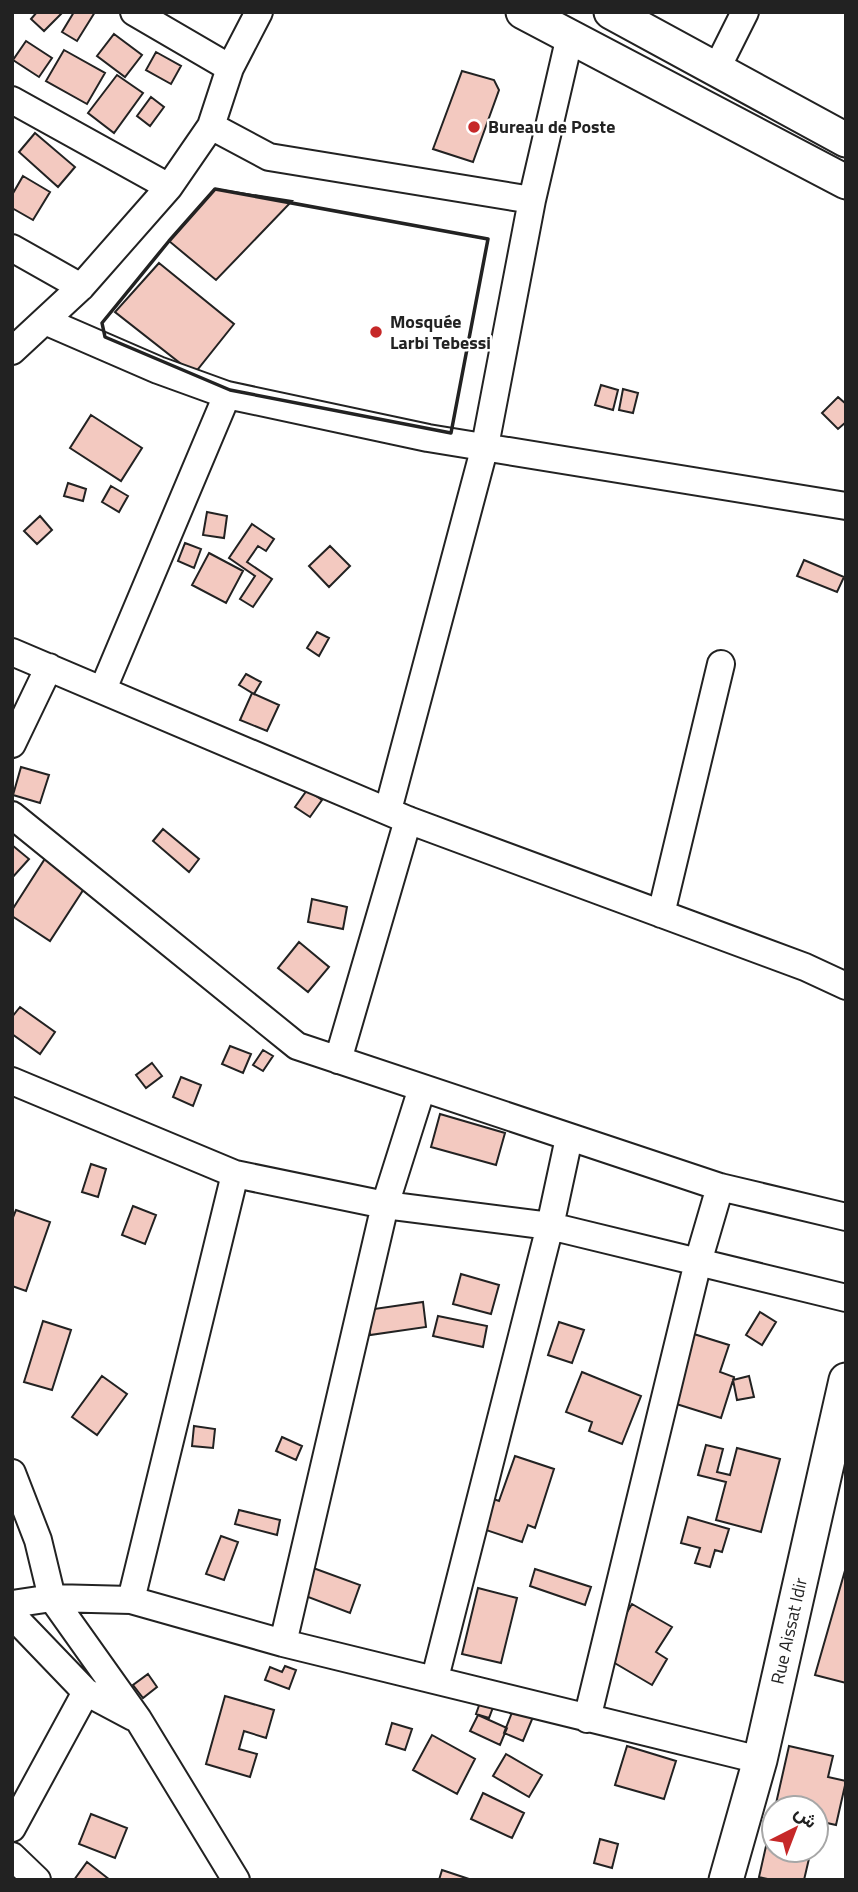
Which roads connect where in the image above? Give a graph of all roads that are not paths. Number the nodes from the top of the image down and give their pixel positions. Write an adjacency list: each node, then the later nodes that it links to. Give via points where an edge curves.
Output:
1 (134, 12): 7 (street)
2 (259, 12): 7 (street)
3 (523, 12): 6 (street)
4 (611, 12): 8 (street)
5 (740, 14): 8 (street)
6 (570, 36): 12 (street); 14 (street)
7 (230, 68): 10 (street)
8 (716, 70): 11 (street)
9 (12, 100): 13 (street)
10 (211, 126): 13 (street); 14 (street, via 269,157)
11 (846, 140)
12 (846, 182)
13 (169, 187): 16 (street)
14 (532, 200): 20 (street)
15 (12, 248): 16 (street)
16 (81, 287): 17 (street)
17 (45, 321): 18 (street); 19 (street)
18 (12, 351)
19 (227, 395): 20 (street); 25 (street)
20 (485, 446): 21 (street); 28 (street)
21 (846, 506)
22 (12, 652): 24 (street)
23 (721, 664): 29 (street)
24 (49, 667): 25 (street); 26 (street)
25 (103, 689): 28 (street)
26 (12, 744)
27 (12, 815): 31 (street, via 297,1046)
28 (398, 815): 29 (street); 31 (street)
29 (661, 914): 30 (street)
30 (846, 986)
31 (338, 1060): 33 (street)
32 (12, 1081): 35 (street)
33 (422, 1088): 34 (street); 37 (street)
34 (569, 1138): 36 (street); 39 (street)
35 (236, 1174): 37 (street); 46 (street)
36 (720, 1187): 38 (street); 40 (street)
37 (385, 1205): 39 (street); 49 (street)
38 (846, 1217)
39 (550, 1226): 40 (street); 50 (street)
40 (698, 1262): 41 (street); 53 (street)
41 (846, 1298)
42 (846, 1380): 44 (street, Rue Aissat Idir)
43 (12, 1473): 45 (street, via 38,1540)
44 (835, 1475): 54 (street, Rue Aissat Idir)
45 (52, 1598): 46 (street); 47 (street); 52 (street)
46 (131, 1600): 49 (street)
47 (12, 1604)
48 (12, 1615): 51 (street)
49 (283, 1643): 50 (street)
50 (435, 1678): 53 (street)
51 (86, 1692): 52 (street); 55 (street)
52 (138, 1719): 58 (street)
53 (587, 1719): 54 (street)
54 (760, 1760): 59 (street, Rue Aissat Idir)
55 (12, 1828)
56 (12, 1856): 57 (street)
57 (37, 1880)
58 (236, 1880)
59 (726, 1880)

